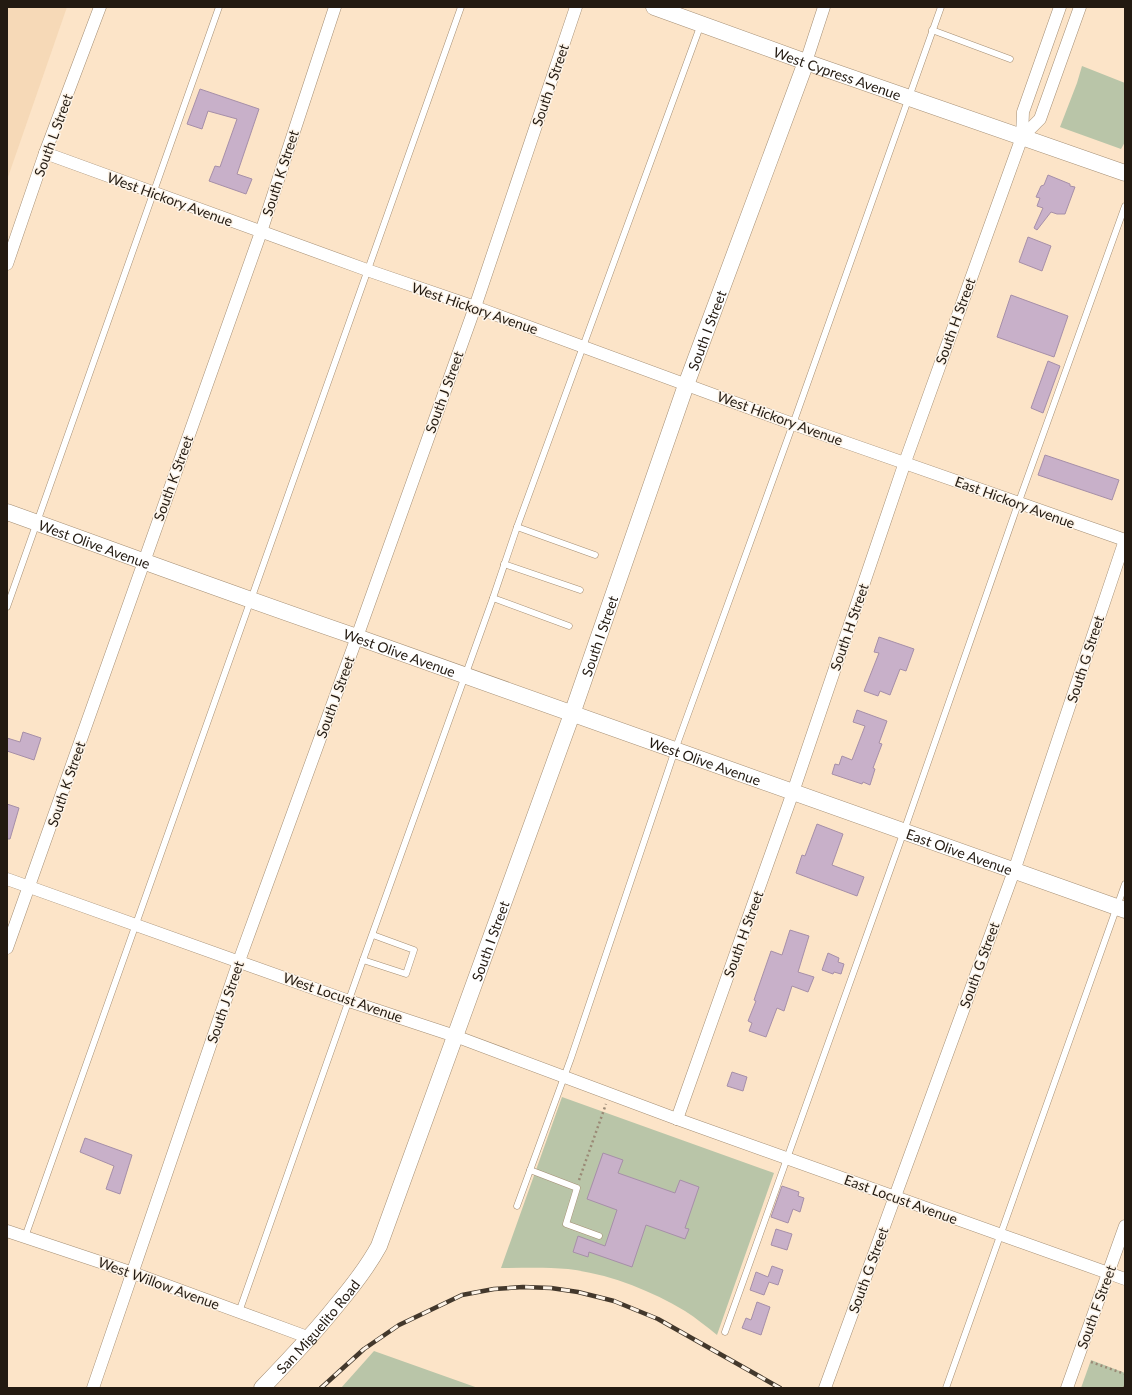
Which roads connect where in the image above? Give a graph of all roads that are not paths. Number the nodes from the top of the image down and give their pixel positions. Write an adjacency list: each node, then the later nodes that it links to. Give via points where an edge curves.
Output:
1 (100, 7): 17 (street, South L Street)
2 (219, 7): 19 (lane)
3 (335, 7): 21 (street, South K Street)
4 (461, 7): 23 (lane)
5 (576, 7): 24 (street, South J Street)
6 (654, 7): 11 (street, West Cypress Avenue)
7 (824, 7): 14 (street, South I Street)
8 (941, 7): 12 (lane)
9 (1060, 7): 16 (street, South H Street, via 1023,112)
10 (1080, 7): 16 (street, South H Street, via 1040,119)
11 (701, 24): 14 (street, West Cypress Avenue); 25 (lane)
12 (932, 30): 13 (lane); 15 (lane)
13 (1010, 59)
14 (806, 62): 15 (street, West Cypress Avenue); 26 (street, South I Street)
15 (909, 98): 16 (street, West Cypress Avenue); 27 (lane)
16 (1022, 136): 18 (street, West Cypress Avenue); 28 (street, South H Street)
17 (45, 153): 19 (street, West Hickory Avenue); 22 (street, South L Street)
18 (1125, 173)
19 (153, 192): 21 (street, West Hickory Avenue); 31 (lane)
20 (1125, 206): 29 (lane)
21 (261, 232): 23 (street, West Hickory Avenue); 35 (street, South K Street)
22 (7, 264)
23 (367, 270): 24 (street, West Hickory Avenue); 39 (lane)
24 (475, 307): 25 (street, West Hickory Avenue); 42 (street, South J Street)
25 (583, 346): 26 (street, West Hickory Avenue); 32 (lane)
26 (686, 385): 27 (street, West Hickory Avenue); 44 (street, South I Street)
27 (793, 424): 28 (street, West Hickory Avenue); 45 (lane)
28 (905, 462): 29 (street, East Hickory Avenue); 46 (street, South H Street)
29 (1018, 504): 33 (street, East Hickory Avenue); 47 (lane)
30 (7, 512): 31 (street, West Olive Avenue)
31 (36, 523): 35 (street, West Olive Avenue); 40 (lane)
32 (517, 526): 34 (lane); 36 (lane)
33 (1125, 540): 48 (street, South G Street)
34 (595, 555)
35 (144, 561): 39 (street, West Olive Avenue); 51 (street, South K Street)
36 (504, 564): 37 (lane); 38 (lane)
37 (580, 590)
38 (493, 598): 41 (lane); 43 (lane)
39 (250, 601): 42 (street, West Olive Avenue); 53 (lane)
40 (7, 607)
41 (569, 626)
42 (357, 637): 43 (street, West Olive Avenue); 57 (street, South J Street)
43 (465, 676): 44 (street, West Olive Avenue); 54 (lane)
44 (572, 714): 45 (street, West Olive Avenue); 59 (street, South I Street)
45 (676, 750): 46 (street, West Olive Avenue); 60 (lane)
46 (793, 792): 47 (street, East Olive Avenue); 61 (street, South H Street)
47 (904, 831): 48 (street, East Olive Avenue); 62 (lane)
48 (1014, 871): 52 (street, East Olive Avenue); 64 (street, South G Street)
49 (7, 879): 51 (street, West Locust Avenue)
50 (1125, 884): 52 (lane)
51 (29, 886): 53 (street, West Locust Avenue); 55 (street, South K Street)
52 (1121, 908): 68 (lane)
53 (137, 924): 57 (street, West Locust Avenue); 70 (lane)
54 (373, 935): 56 (lane); 56 (lane, via 414,950 406,974)
55 (7, 948)
56 (363, 960): 58 (lane)
57 (239, 961): 58 (street, West Locust Avenue); 72 (street, South J Street)
58 (349, 1000): 59 (street, West Locust Avenue); 75 (lane)
59 (455, 1036): 60 (street, West Locust Avenue); 71 (street, South I Street, via 379,1246)
60 (564, 1077): 61 (street, West Locust Avenue); 63 (lane)
61 (677, 1119): 62 (street, East Locust Avenue)
62 (787, 1157): 64 (street, East Locust Avenue); 76 (lane)
63 (530, 1170): 65 (lane); 69 (lane, via 577,1188 566,1224)
64 (894, 1197): 68 (street, East Locust Avenue); 80 (street, South G Street)
65 (517, 1206)
66 (1125, 1226): 73 (street, South F Street)
67 (7, 1231): 70 (street, West Willow Avenue)
68 (1000, 1235): 73 (street, East Locust Avenue); 81 (lane)
69 (599, 1236)
70 (25, 1237): 72 (street, West Willow Avenue)
71 (370, 1263): 77 (street, San Miguelito Road)
72 (133, 1273): 75 (street, West Willow Avenue); 78 (street, South J Street)
73 (1108, 1273): 74 (street, East Locust Avenue); 82 (street, South F Street)
74 (1125, 1279)
75 (240, 1312): 77 (street, West Willow Avenue)
76 (725, 1332)
77 (310, 1338): 79 (street, San Miguelito Road)
78 (93, 1388)
79 (262, 1388)
80 (825, 1388)
81 (946, 1388)
82 (1067, 1388)

